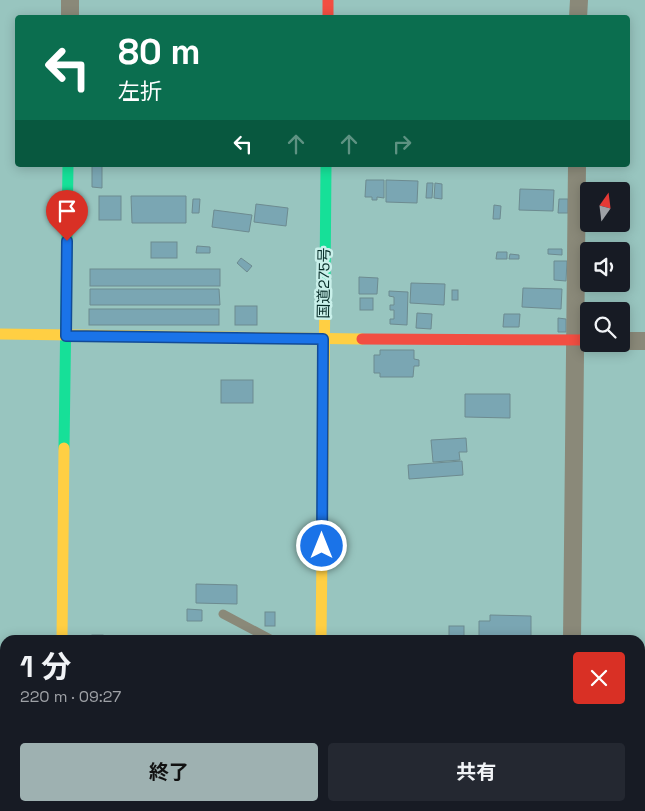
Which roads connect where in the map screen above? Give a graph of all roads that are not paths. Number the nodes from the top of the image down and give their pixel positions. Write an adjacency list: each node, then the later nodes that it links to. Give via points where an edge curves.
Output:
1 (70, 0): 4 (street)
2 (328, 0): 5 (main road)
3 (579, 0): 6 (street)
4 (70, 15)
5 (328, 15)
6 (578, 15)
7 (68, 167): 12 (main road)
8 (326, 167): 13 (main road, 国道275号)
9 (577, 167): 10 (street)
10 (581, 302)
11 (0, 334): 12 (main road)
12 (66, 336): 13 (main road); 19 (main road)
13 (323, 339): 14 (main road); 21 (main road, 国道275号)
14 (580, 340)
15 (630, 340): 16 (street)
16 (645, 341)
17 (582, 352): 22 (street)
18 (223, 614): 20 (lane)
19 (62, 635)
20 (263, 635)
21 (321, 635)
22 (572, 635)

